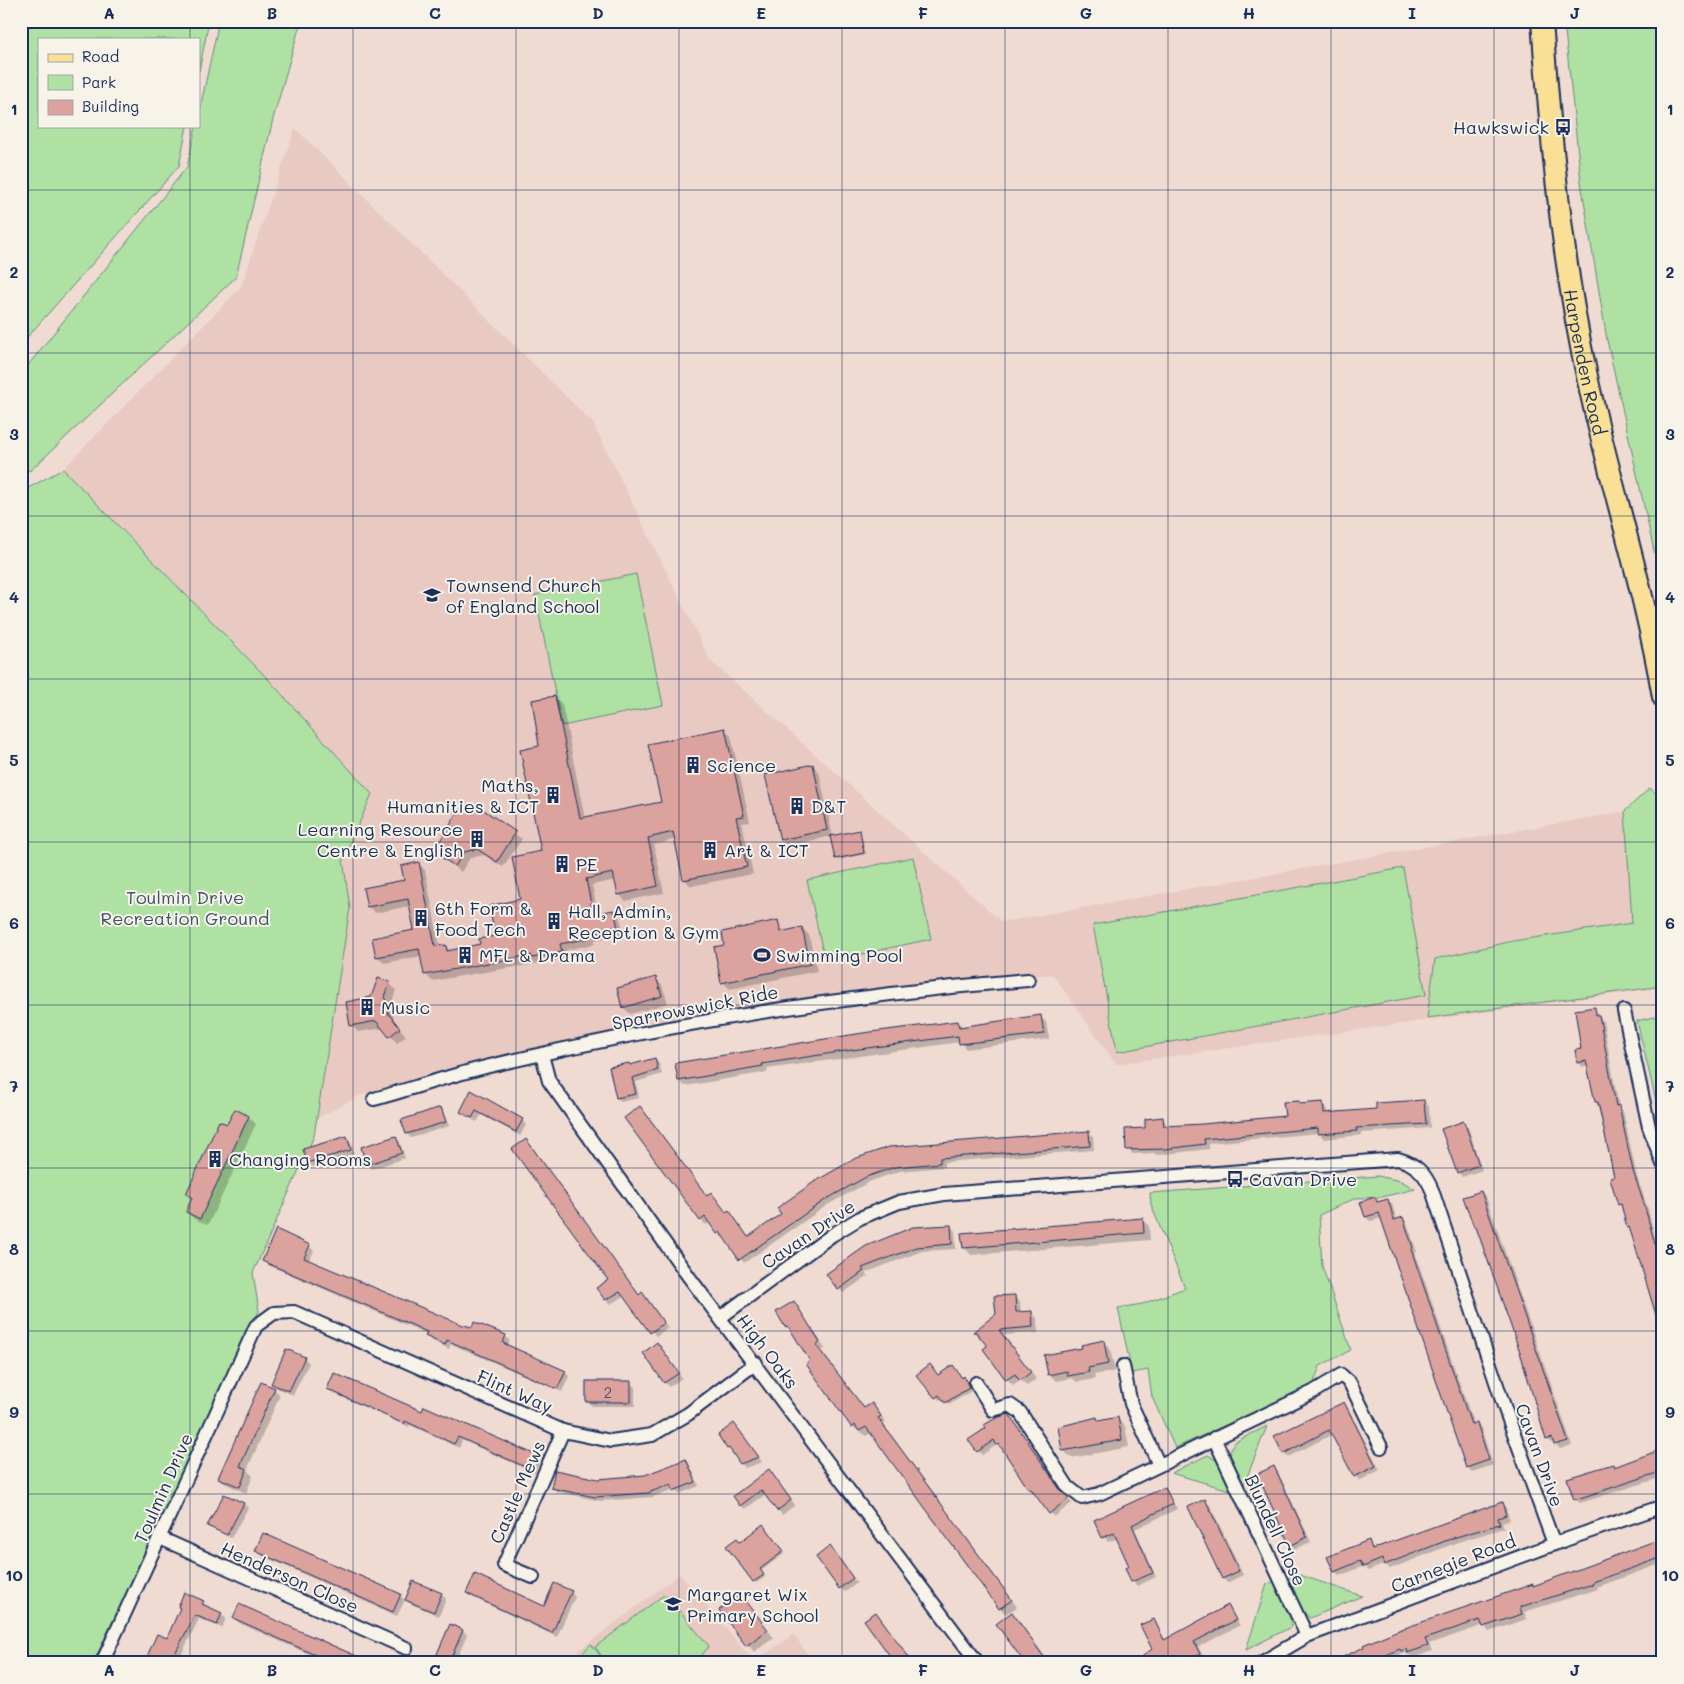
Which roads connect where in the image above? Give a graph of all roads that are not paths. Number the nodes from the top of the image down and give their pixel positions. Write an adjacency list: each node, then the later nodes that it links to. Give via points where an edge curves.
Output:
1 (1542, 21): 2 (main road, Harpenden Road, via 1556,185 1571,296 1588,382)
2 (1663, 697)
3 (1028, 980): 5 (street, Sparrowswick Ride, via 929,988 804,1005)
4 (1624, 1011): 7 (street, via 1649,1127)
5 (542, 1055): 6 (street, Sparrowswick Ride, via 493,1065); 8 (street, High Oaks, via 549,1081 689,1277)
6 (374, 1099)
7 (1663, 1164)
8 (721, 1316): 10 (street, High Oaks); 19 (street, Cavan Drive, via 832,1235 860,1218 899,1202 944,1194 1398,1159 1409,1162 1422,1172 1432,1190)
9 (256, 1326): 13 (street, Flint Way, via 274,1313 294,1312); 18 (street, Toulmin Drive)
10 (756, 1364): 13 (street, Flint Way, via 688,1414 652,1435 611,1441); 24 (street, High Oaks)
11 (1123, 1366): 16 (street, via 1131,1404)
12 (976, 1383): 16 (street, via 993,1410 1010,1405 1020,1412 1068,1487 1082,1498 1099,1494)
13 (563, 1431): 20 (street, Castle Mews, via 504,1565)
14 (1214, 1438): 15 (street, via 1314,1392 1341,1375 1350,1383); 16 (street); 21 (street, Blundell Close)
15 (1381, 1447)
16 (1159, 1466)
17 (1663, 1506): 19 (street, Carnegie Road)
18 (160, 1538): 22 (street, Henderson Close); 23 (street, Toulmin Drive)
19 (1554, 1544): 21 (street, Carnegie Road)
20 (533, 1577)
21 (1307, 1636): 25 (street, Carnegie Road)
22 (406, 1648)
23 (102, 1663)
24 (978, 1663)
25 (1260, 1663)

